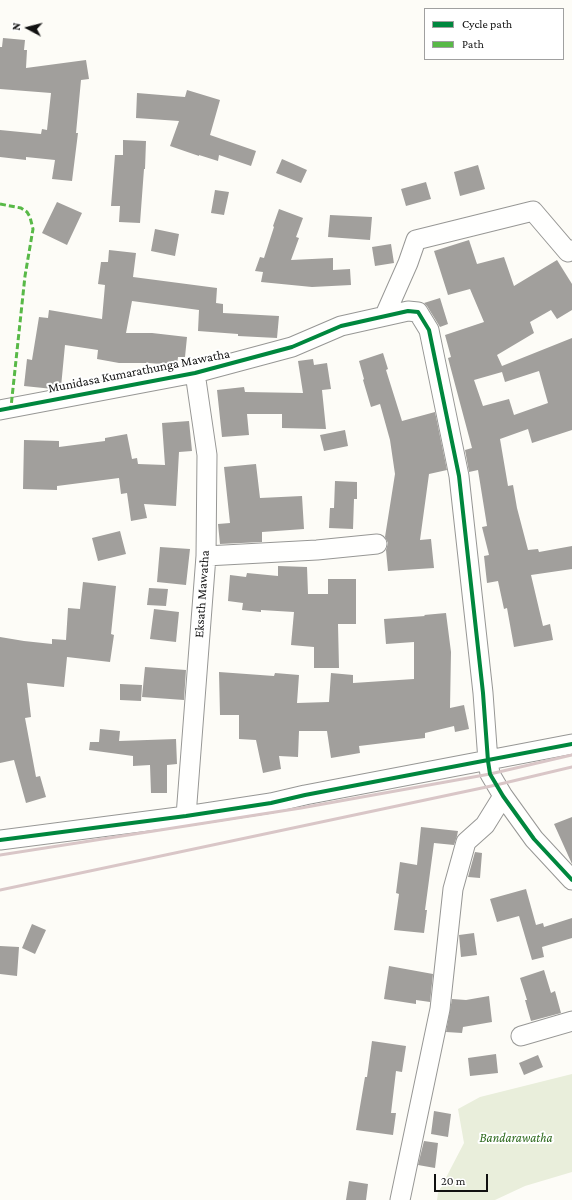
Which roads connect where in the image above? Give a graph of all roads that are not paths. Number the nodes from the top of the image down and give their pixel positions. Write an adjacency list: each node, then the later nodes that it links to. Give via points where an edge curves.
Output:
1 (572, 250): 2 (street, via 568,252 533,211 416,240)
2 (385, 315): 3 (street, Munidasa Kumarathunga Mawatha, via 341,326 292,347); 8 (street, Munidasa Kumarathunga Mawatha, via 418,312 429,330 458,476 484,693)
3 (195, 373): 4 (street, Munidasa Kumarathunga Mawatha); 6 (street, Eksath Mawatha, via 207,455)
4 (0, 410)
5 (377, 544): 6 (street)
6 (206, 556): 10 (street, Eksath Mawatha)
7 (572, 744): 8 (street)
8 (488, 761): 9 (street, via 490,774); 10 (street, via 271,803)
9 (503, 796): 12 (street, via 534,839); 15 (street, via 485,825 466,842 453,889 440,1009)
10 (186, 816): 11 (street)
11 (0, 840)
12 (572, 880)
13 (572, 1021): 14 (street)
14 (521, 1036)
15 (400, 1200)

